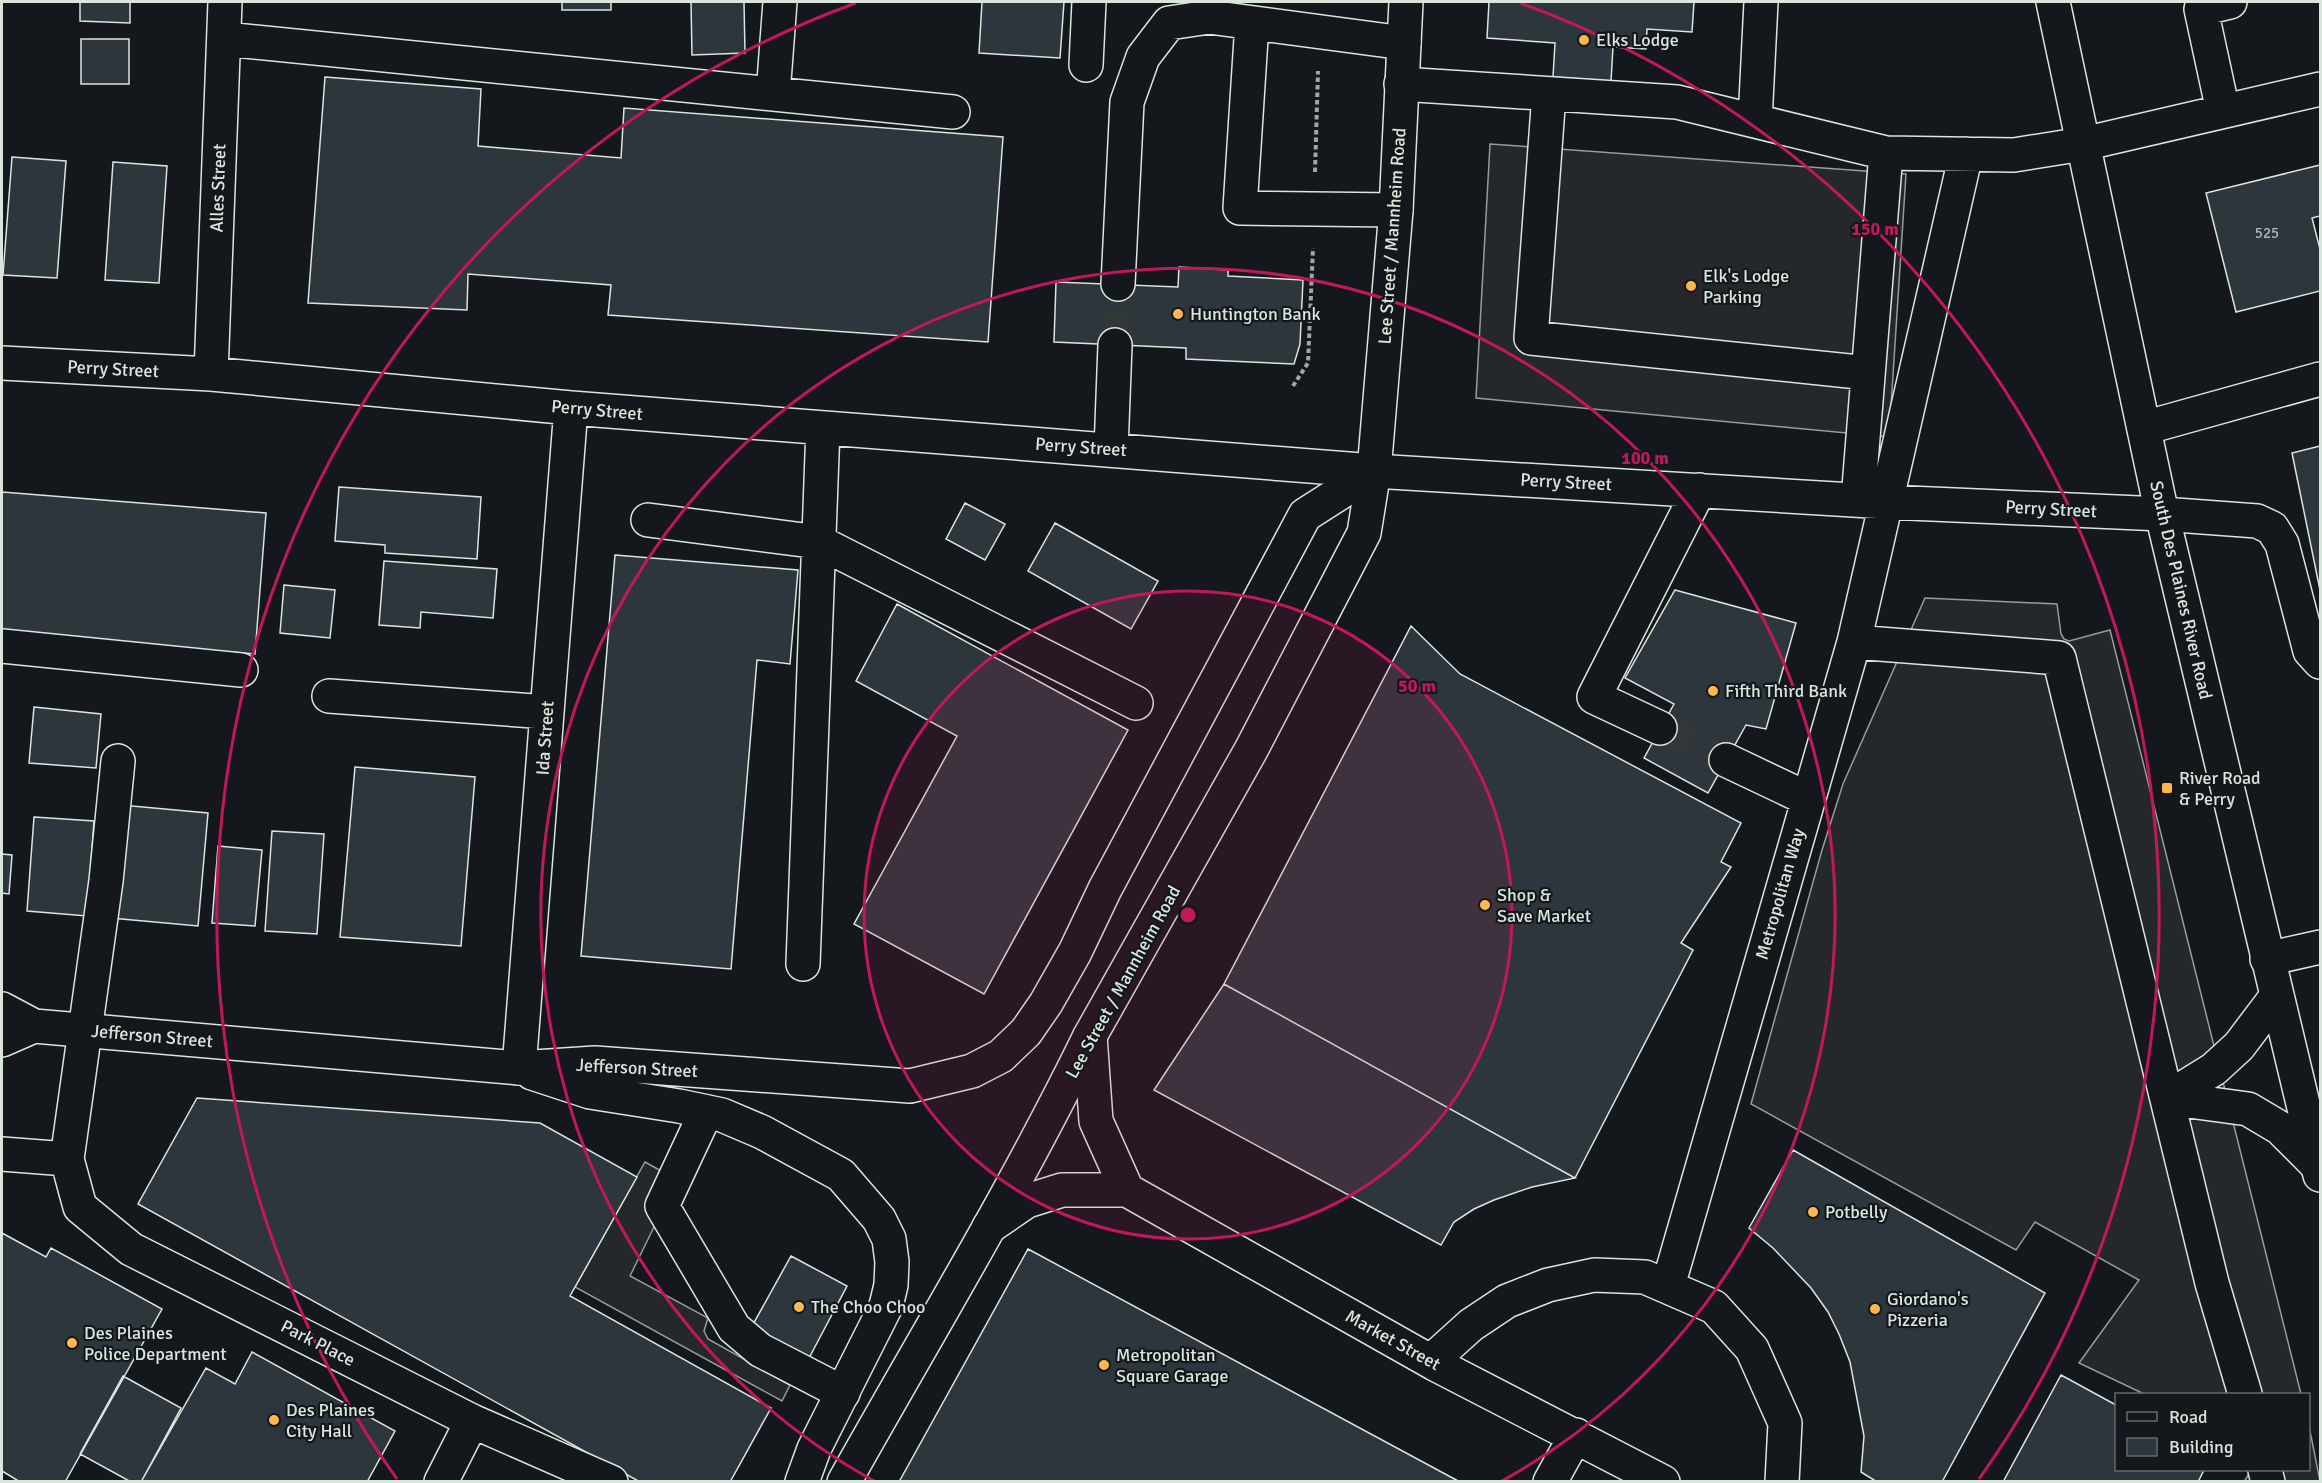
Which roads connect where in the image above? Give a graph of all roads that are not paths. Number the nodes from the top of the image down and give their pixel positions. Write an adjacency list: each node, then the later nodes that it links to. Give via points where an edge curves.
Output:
1 (225, 2): 9 (main road, Alles Street)
2 (780, 2): 14 (main road)
3 (1089, 2): 11 (main road)
4 (1406, 2): 10 (main road, Lee Street / Mannheim Road)
5 (1761, 2): 18 (main road)
6 (2053, 2): 19 (main road, South Des Plaines River Road)
7 (2206, 4): 16 (main road)
8 (1252, 23): 10 (main road); 22 (main road, via 1240,208); 23 (main road, via 1209,17 1169,23 1143,57 1127,102)
9 (225, 39): 14 (main road); 27 (main road, Alles Street)
10 (1404, 43): 12 (main road, Lee Street / Mannheim Road)
11 (1086, 65)
12 (1401, 84): 15 (main road); 22 (main road, Lee Street / Mannheim Road)
13 (2320, 89): 16 (main road)
14 (773, 94): 17 (main road)
15 (1549, 94): 18 (main road, via 1677,102); 26 (main road, via 1531,338)
16 (2223, 111): 19 (main road)
17 (953, 112)
18 (1755, 121): 20 (main road)
19 (2084, 144): 21 (main road, via 2014,155); 31 (main road, South Des Plaines River Road)
20 (1886, 153): 21 (main road); 26 (main road)
21 (1966, 154): 35 (main road)
22 (1396, 210): 33 (main road, Lee Street / Mannheim Road)
23 (1118, 284)
24 (1115, 345): 32 (main road)
25 (2, 363): 27 (main road, Perry Street)
26 (1868, 373): 35 (main road)
27 (211, 374): 29 (main road, Perry Street)
28 (2320, 379): 31 (main road)
29 (571, 408): 30 (main road, Perry Street); 45 (main road, Ida Street)
30 (823, 428): 32 (main road, Perry Street); 38 (main road)
31 (2144, 428): 36 (main road, South Des Plaines River Road)
32 (1110, 450): 33 (main road, Perry Street)
33 (1374, 471): 34 (main road, Perry Street); 57 (main road, Lee Street / Mannheim Road, via 1364,533 1251,750); 59 (main road, Jefferson Street, via 1305,515 1105,889 1076,952 1026,1032 1001,1056 972,1071 910,1086 595,1063)
34 (1699, 490): 35 (main road, Perry Street); 46 (main road, via 1594,697)
35 (1872, 501): 36 (main road, Perry Street); 39 (main road, Metropolitan Way)
36 (2162, 514): 41 (main road, Perry Street, via 2257,521 2272,528 2282,544 2310,651); 51 (main road, South Des Plaines River Road)
37 (648, 520): 38 (main road)
38 (819, 542): 44 (main road); 52 (main road)
39 (1854, 642): 49 (main road, Metropolitan Way); 60 (main road, via 2059,658)
40 (2, 646): 42 (main road)
41 (2320, 662)
42 (241, 670)
43 (328, 696): 45 (main road)
44 (1136, 703)
45 (547, 712): 59 (main road, Ida Street)
46 (1660, 728)
47 (1726, 760): 49 (main road)
48 (118, 761): 56 (main road)
49 (1808, 799): 67 (main road, Metropolitan Way)
50 (2320, 947): 51 (main road)
51 (2268, 959): 53 (main road, South Des Plaines River Road)
52 (803, 964)
53 (2276, 997): 60 (main road, via 2239,1046 2214,1069); 64 (main road, South Des Plaines River Road)
54 (2, 1009): 55 (main road)
55 (34, 1026): 56 (main road, Jefferson Street); 58 (main road)
56 (86, 1031): 59 (main road, Jefferson Street); 63 (main road)
57 (1090, 1036): 65 (main road, via 1096,1121); 66 (main road, Lee Street / Mannheim Road)
58 (2, 1040)
59 (519, 1068): 61 (main road, via 590,1092)
60 (2167, 1098): 64 (main road, via 2247,1109 2280,1128); 70 (main road, via 2212,1283)
61 (706, 1112): 69 (main road, via 662,1206 734,1328 760,1350); 69 (main road, via 762,1132 841,1175 879,1219 889,1239 891,1285 886,1306)
62 (2, 1154): 63 (main road)
63 (68, 1159): 71 (main road, Park Place, via 80,1207 131,1249)
64 (2319, 1170)
65 (1127, 1190): 66 (main road, Market Street, via 1062,1190 1027,1201); 68 (main road, Market Street)
66 (988, 1227): 76 (main road, Lee Street / Mannheim Road)
67 (1668, 1286): 68 (main road, via 1645,1277 1594,1275 1548,1286 1507,1300 1471,1325 1440,1353); 79 (main road, via 1714,1307 1752,1349 1785,1423)
68 (1435, 1364): 72 (main road, Market Street)
69 (843, 1393): 75 (main road)
70 (2244, 1393)
71 (472, 1421): 73 (main road); 74 (main road, Park Place)
72 (1576, 1435): 77 (main road); 78 (main road, Market Street)
73 (441, 1482)
74 (611, 1482)
75 (802, 1482)
76 (843, 1482)
77 (1550, 1482)
78 (1663, 1482)
79 (1782, 1482)

